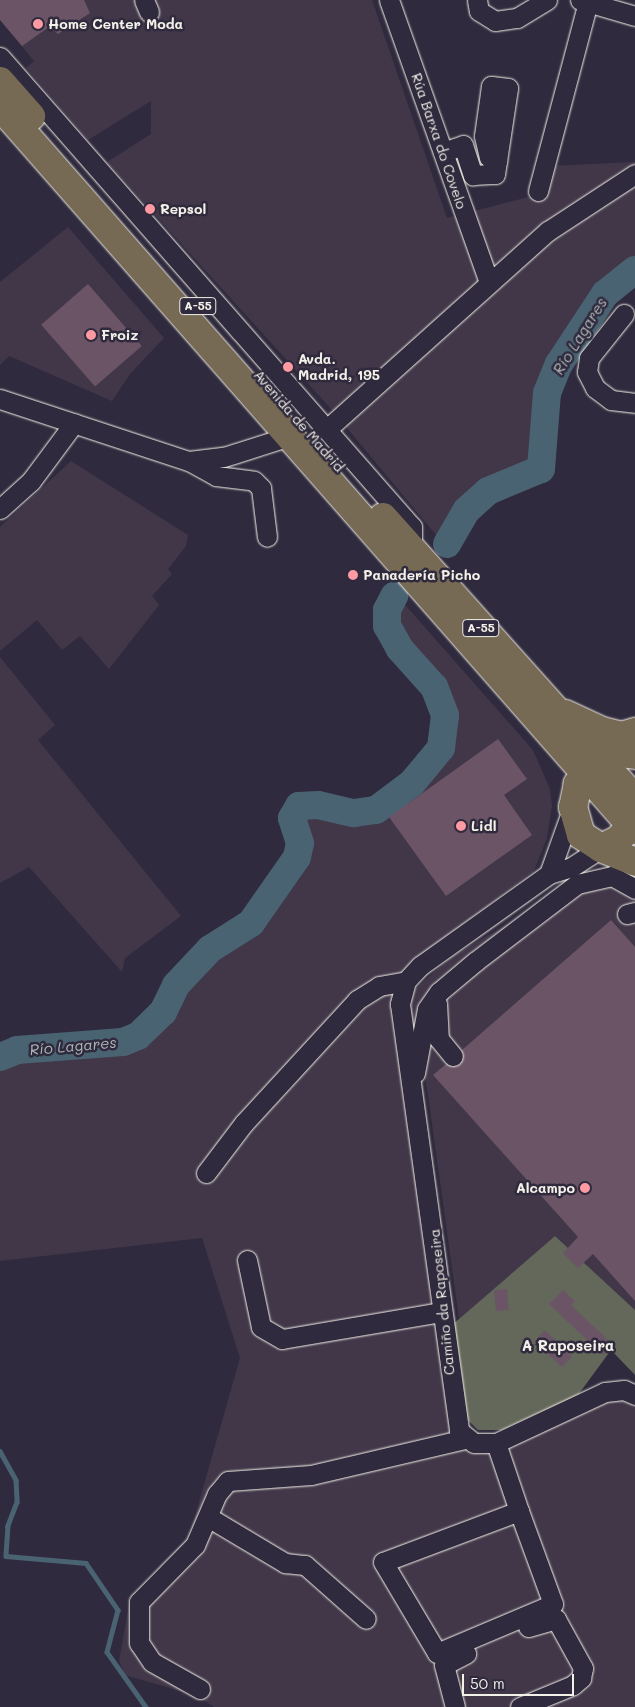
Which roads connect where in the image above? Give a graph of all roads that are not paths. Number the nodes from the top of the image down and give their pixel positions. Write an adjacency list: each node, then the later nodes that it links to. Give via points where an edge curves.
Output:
1 (389, 0): 9 (street, Rúa Barxa do Covelo)
2 (478, 0): 3 (street, via 479,11 495,21 517,18)
3 (547, 0)
4 (584, 3): 5 (street); 12 (street)
5 (635, 16)
6 (0, 57): 18 (street)
7 (0, 81): 23 (highway, Avenida de Madrid / A-55)
8 (0, 106): 19 (highway, Avenida de Madrid / A-55)
9 (443, 152): 10 (street, via 463,145 473,176 479,178 495,174); 13 (street, Rúa Barxa do Covelo)
10 (497, 160)
11 (635, 174): 13 (street, via 590,199)
12 (538, 191)
13 (489, 283): 18 (street)
14 (624, 314): 16 (street, via 589,358 587,372 595,388 610,400)
15 (0, 399): 17 (street)
16 (635, 403)
17 (74, 423): 20 (street); 21 (street, via 31,481)
18 (327, 429): 23 (street, via 412,528)
19 (290, 436): 20 (street, via 224,457); 24 (highway, Avenida de Madrid / A-55)
20 (189, 461): 22 (street, via 216,476 254,481 261,488)
21 (0, 509)
22 (267, 537)
23 (412, 547): 24 (highway, Avenida de Madrid / A-55)
24 (544, 714): 25 (highway, Avenida de Madrid / A-55); 25 (highway, via 622,736); 27 (highway)
25 (622, 752): 26 (highway, A-55); 27 (highway); 28 (highway, A-55)
26 (635, 799)
27 (573, 807): 29 (highway, via 582,835); 31 (street)
28 (634, 826): 29 (highway, via 618,840)
29 (601, 848): 30 (highway); 31 (street, via 572,867)
30 (633, 863)
31 (549, 874): 33 (street, via 440,951)
32 (635, 889): 34 (street, via 612,876 577,884)
33 (406, 981): 36 (street, Camiño da Raposeira, via 400,1004); 37 (street, via 379,986 357,1000 244,1123)
34 (439, 992): 35 (street, via 436,1027); 36 (street, via 427,1009)
35 (453, 1056)
36 (414, 1085): 39 (street, Camiño da Raposeira)
37 (206, 1174)
38 (247, 1260): 39 (street, via 261,1327 282,1339)
39 (442, 1312): 41 (street, Camiño da Raposeira, via 456,1424)
40 (635, 1395): 42 (street, via 624,1390 605,1392)
41 (465, 1439): 42 (street); 44 (street, via 311,1476 228,1481)
42 (496, 1443): 43 (street)
43 (519, 1511): 43 (street, via 384,1562 437,1654 553,1604)
44 (208, 1517): 45 (street, via 285,1563 305,1565); 46 (street, via 196,1545 138,1602 139,1643 152,1662)
45 (366, 1619)
46 (200, 1688)
47 (455, 1707): 48 (street, via 444,1665 556,1619 580,1656 581,1678)
48 (520, 1707)

